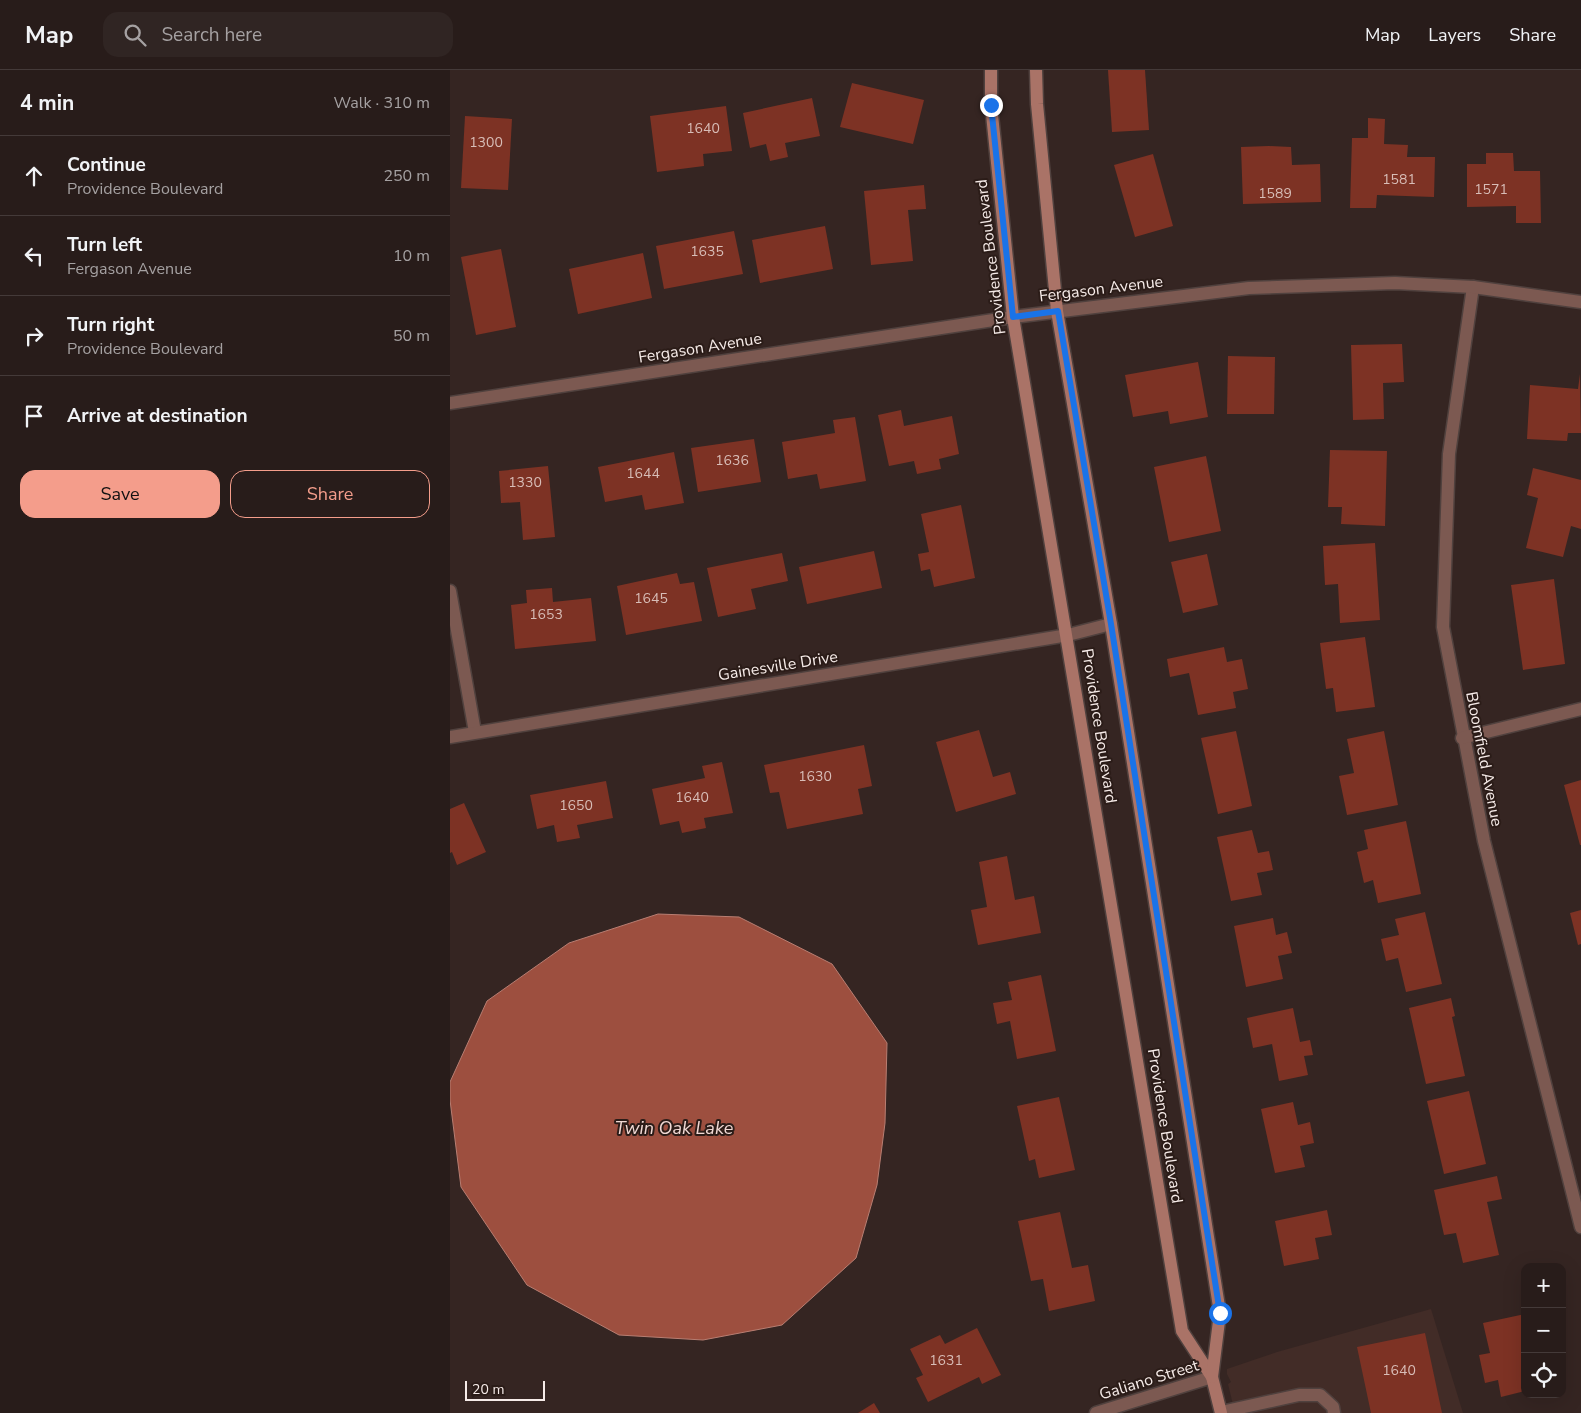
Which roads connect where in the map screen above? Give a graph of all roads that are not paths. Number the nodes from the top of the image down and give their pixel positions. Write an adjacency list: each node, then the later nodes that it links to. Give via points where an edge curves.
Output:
1 (991, 70): 6 (main road, Providence Boulevard, via 991,105)
2 (1036, 70): 5 (main road, Providence Boulevard)
3 (1473, 287): 4 (street, Fergason Avenue); 5 (street, Fergason Avenue, via 1395,283 1249,288); 14 (street, Bloomfield Avenue, via 1449,454 1443,627)
4 (1581, 302)
5 (1058, 311): 6 (street, Fergason Avenue); 9 (main road, Providence Boulevard)
6 (1013, 317): 7 (street, Fergason Avenue); 10 (main road, Providence Boulevard)
7 (450, 403)
8 (450, 591): 12 (street)
9 (1111, 624): 10 (street, Gainesville Drive); 16 (main road, Providence Boulevard, via 1220,1313)
10 (1068, 635): 12 (street, Gainesville Drive); 16 (main road, Providence Boulevard, via 1182,1331)
11 (1581, 708): 14 (street)
12 (475, 732): 13 (street, Gainesville Drive)
13 (450, 737)
14 (1462, 738): 15 (street, Bloomfield Avenue, via 1484,841)
15 (1581, 1227)
16 (1212, 1377): 17 (main road, Providence Boulevard); 18 (street, Galiano Street)
17 (1221, 1412): 19 (street, via 1299,1396 1320,1395 1333,1407)
18 (1096, 1413)
19 (1334, 1413)

